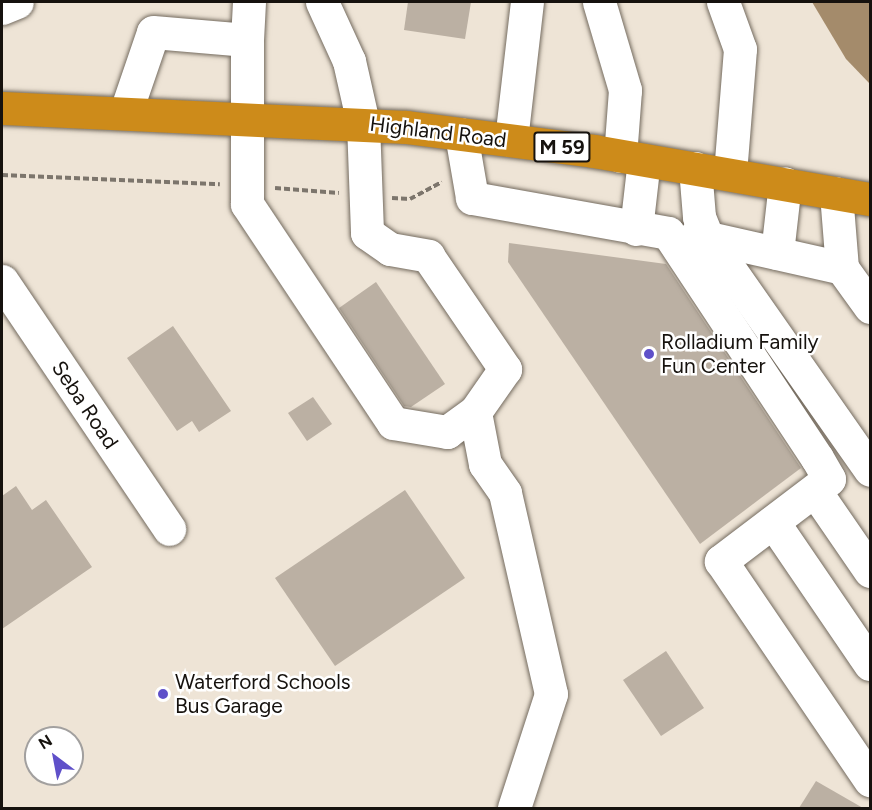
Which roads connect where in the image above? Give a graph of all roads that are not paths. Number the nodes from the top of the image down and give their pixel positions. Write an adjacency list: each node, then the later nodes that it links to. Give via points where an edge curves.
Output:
1 (17, 2): 7 (street)
2 (249, 2): 9 (street)
3 (298, 2): 8 (street)
4 (527, 2): 15 (street)
5 (599, 2): 16 (street, via 626,90)
6 (723, 2): 18 (street, via 740,49)
7 (2, 8)
8 (330, 8): 13 (street, via 349,61)
9 (247, 40): 11 (street, via 153,32); 12 (street)
10 (2, 108): 11 (highway, Highland Road / M 59)
11 (126, 111): 12 (highway, Highland Road / M 59)
12 (250, 116): 13 (highway, Highland Road / M 59); 29 (street, via 246,195 393,423 447,432)
13 (363, 123): 14 (highway, Highland Road / M 59); 29 (street, via 367,233 390,249 428,256 505,369)
14 (461, 134): 15 (highway, Highland Road / M 59); 22 (street, via 472,198)
15 (511, 140): 16 (highway, Highland Road / M 59)
16 (632, 158): 17 (highway, Highland Road / M 59); 22 (street)
17 (695, 168): 18 (highway, Highland Road / M 59); 24 (street, via 699,217)
18 (730, 174): 19 (highway, Highland Road / M 59)
19 (785, 183): 20 (highway, Highland Road / M 59); 25 (street)
20 (836, 193): 21 (highway, Highland Road / M 59); 26 (street)
21 (870, 199)
22 (636, 229): 23 (street)
23 (668, 233): 24 (street); 31 (street, via 829,479)
24 (706, 237): 25 (street); 30 (street)
25 (777, 253): 26 (street)
26 (842, 268): 28 (street)
27 (7, 298): 33 (street, Seba Road)
28 (870, 307)
29 (475, 412): 37 (street, via 485,464 505,493 551,694)
30 (870, 470)
31 (814, 491): 32 (street); 34 (street)
32 (773, 522): 35 (street); 36 (street, via 722,561)
33 (170, 529)
34 (870, 571)
35 (870, 664)
36 (870, 780)
37 (514, 808)

